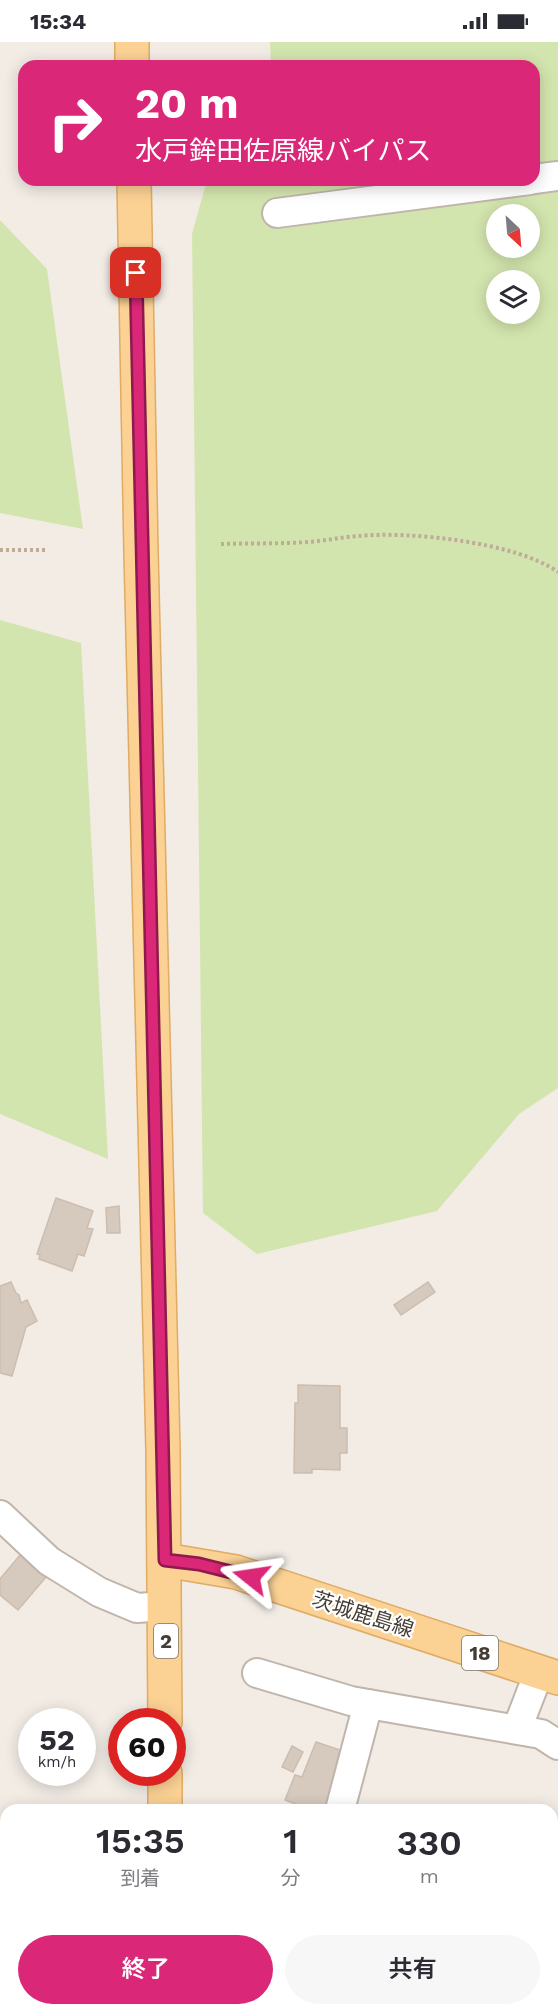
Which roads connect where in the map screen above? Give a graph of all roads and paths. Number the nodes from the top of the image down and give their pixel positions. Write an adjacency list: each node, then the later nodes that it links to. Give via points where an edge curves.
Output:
1 (132, 42): 2 (main road)
2 (132, 60)
3 (558, 176): 4 (street)
4 (540, 179)
5 (134, 186): 13 (main road, 2)
6 (486, 186): 7 (street)
7 (277, 213)
8 (221, 544): 11 (path, via 310,542 360,536 425,537 489,545)
9 (0, 550): 10 (path)
10 (47, 550)
11 (558, 572)
12 (0, 1515): 14 (street, via 49,1561 99,1592 137,1608)
13 (165, 1560): 14 (main road, 2); 16 (main road, 茨城鹿島線 / 18, via 236,1572)
14 (165, 1606): 18 (main road, 2)
15 (257, 1673): 17 (street)
16 (549, 1675): 19 (street)
17 (368, 1704): 19 (street); 23 (street)
18 (165, 1708)
19 (517, 1729): 20 (street, via 541,1734)
20 (558, 1745)
21 (165, 1786): 22 (main road)
22 (165, 1804)
23 (342, 1804)

